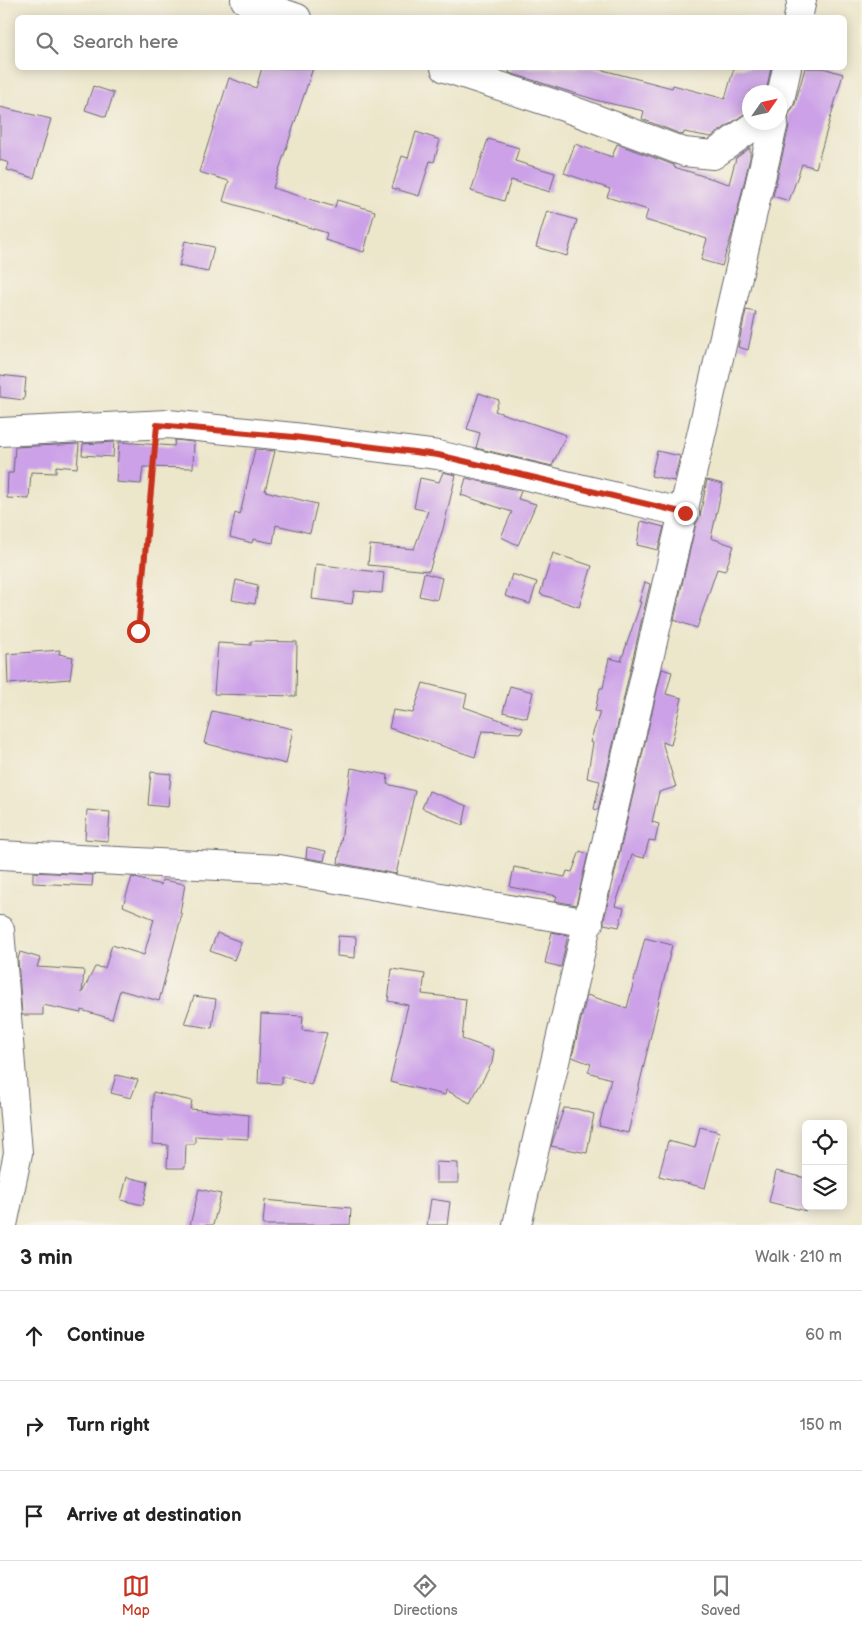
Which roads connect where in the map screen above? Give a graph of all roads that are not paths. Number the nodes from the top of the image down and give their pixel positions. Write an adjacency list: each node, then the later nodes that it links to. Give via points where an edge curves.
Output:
1 (245, 0): 3 (street)
2 (802, 0): 4 (street)
3 (288, 15)
4 (799, 15)
5 (451, 70): 8 (street, via 684,152 713,155)
6 (787, 70): 7 (street)
7 (783, 85)
8 (749, 130)
9 (772, 130): 11 (street)
10 (0, 432): 11 (street, via 157,425 264,434 438,455)
11 (685, 513): 13 (street)
12 (0, 855): 13 (street, via 279,869)
13 (589, 923): 16 (street)
14 (0, 930): 15 (street, via 18,1153)
15 (3, 1225)
16 (517, 1225)

